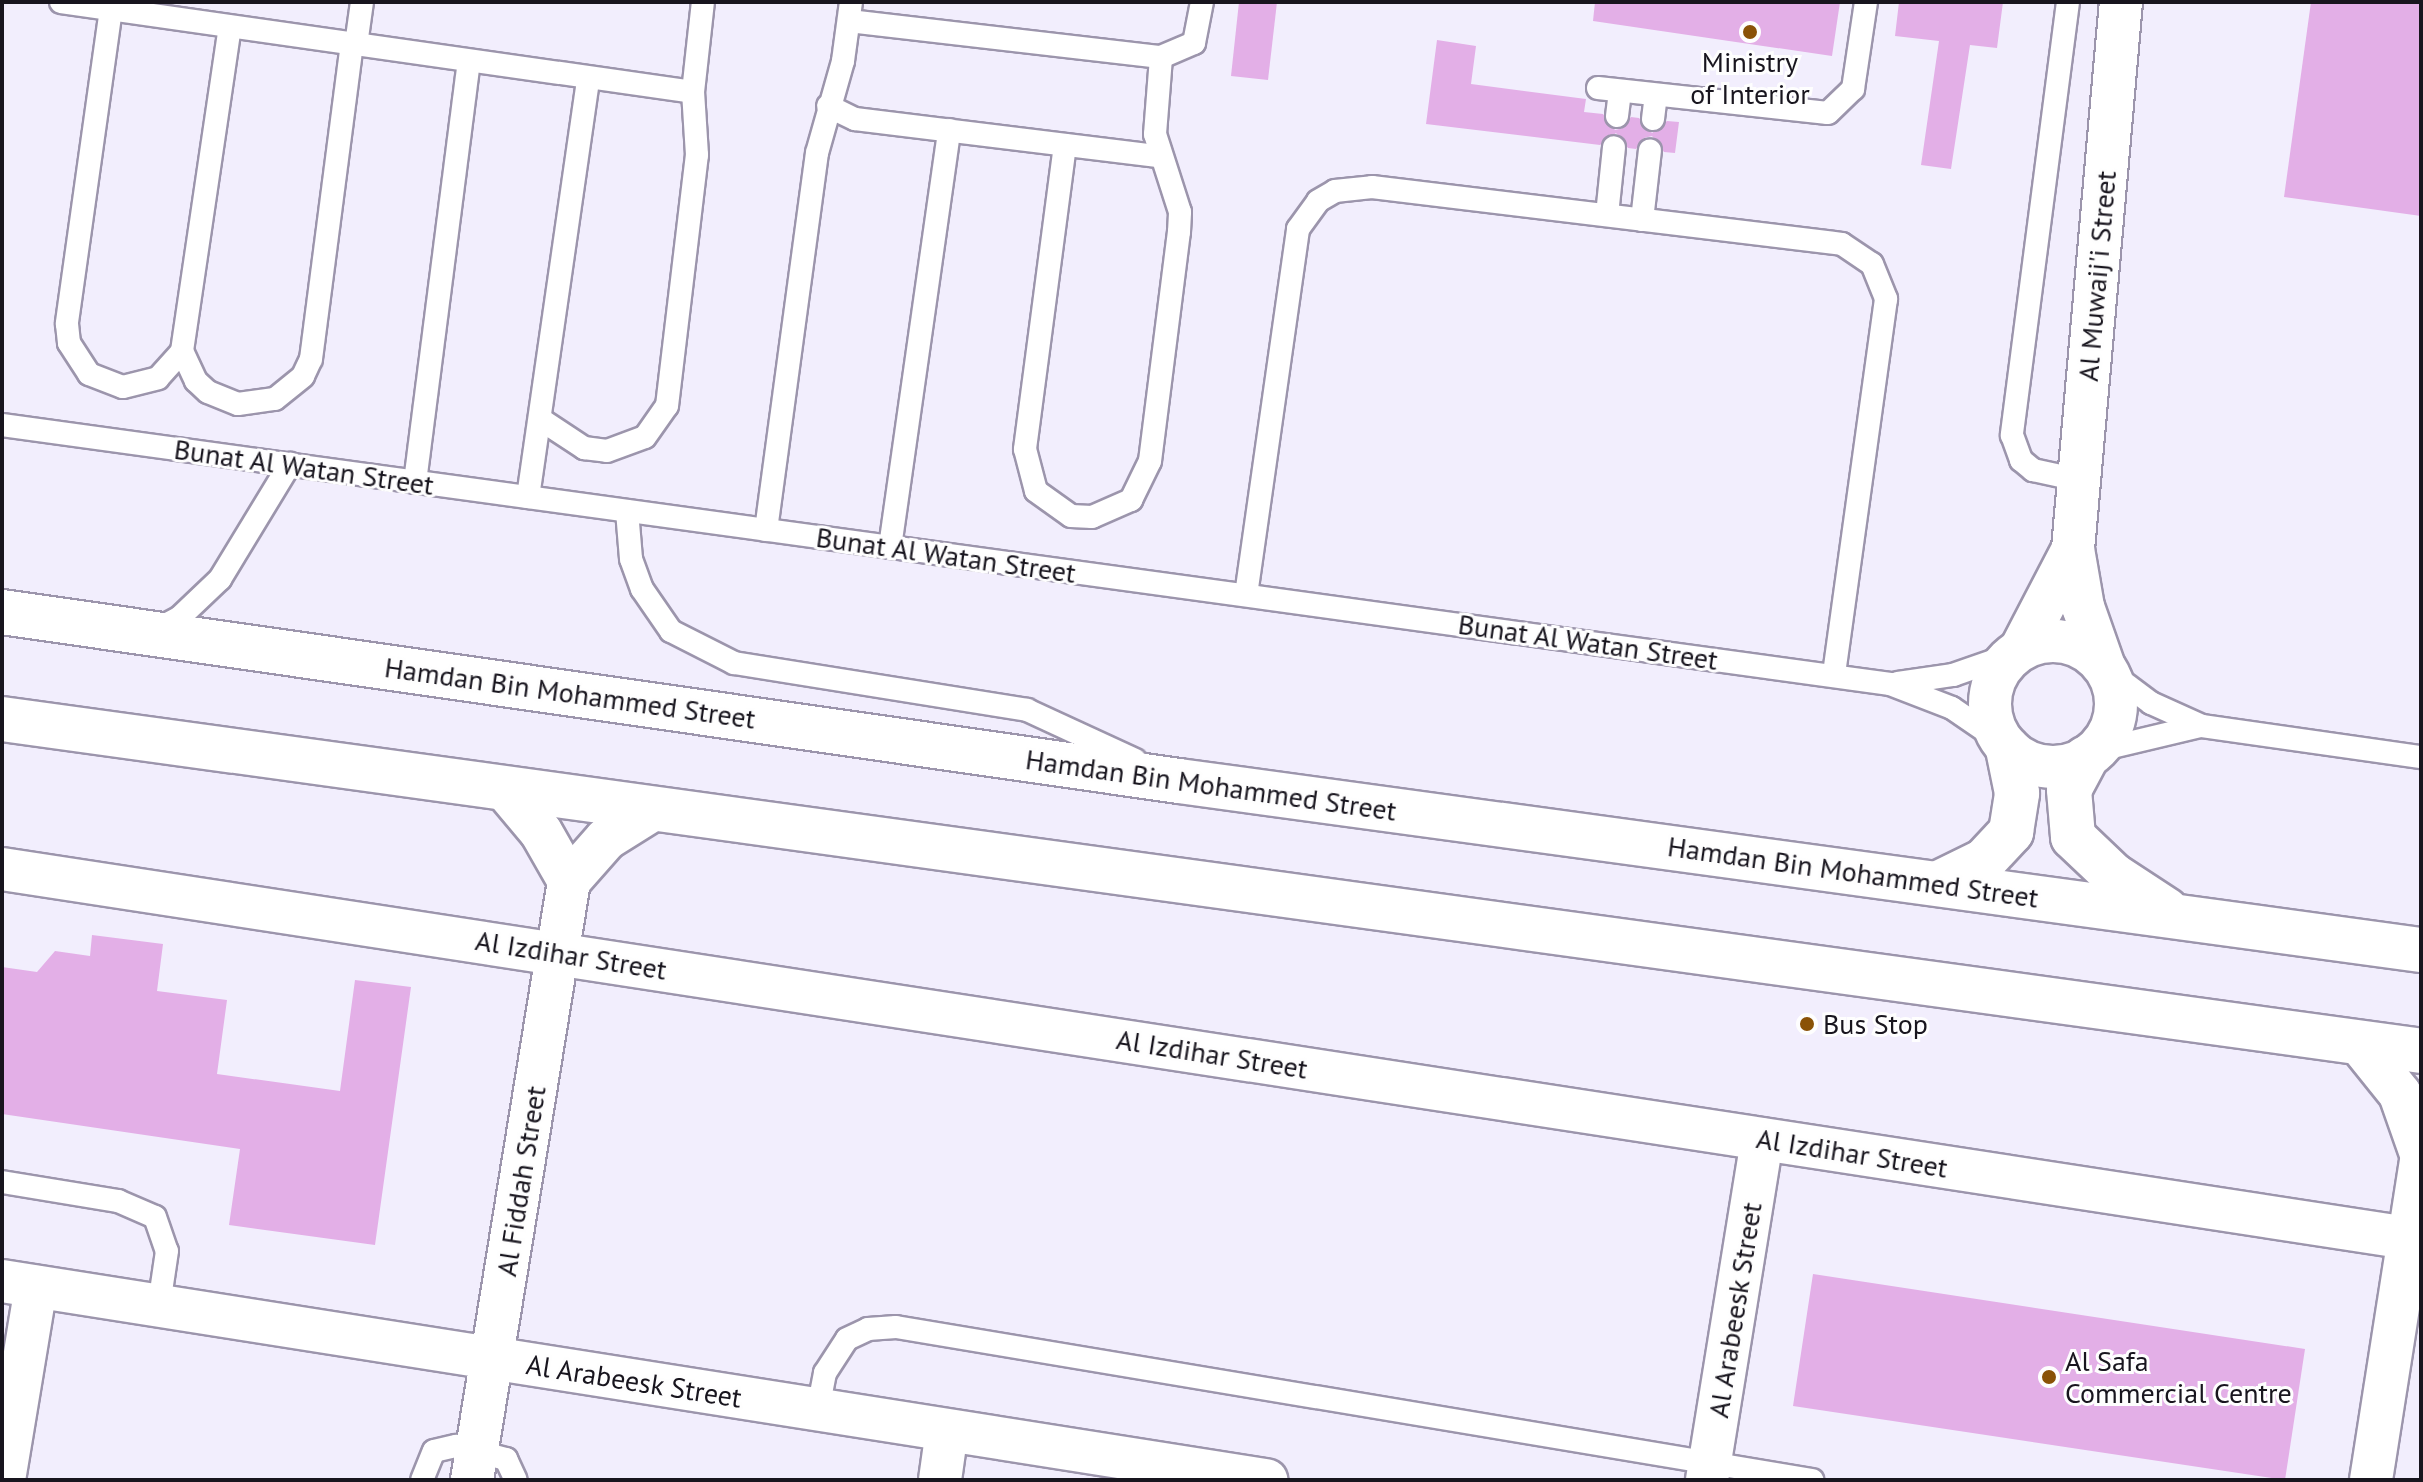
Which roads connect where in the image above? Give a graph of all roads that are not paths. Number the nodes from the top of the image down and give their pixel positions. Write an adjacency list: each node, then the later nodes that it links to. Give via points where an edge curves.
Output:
1 (62, 2): 8 (lane)
2 (362, 2): 11 (lane)
3 (703, 2): 15 (lane)
4 (1202, 2): 12 (lane, via 1194,43)
5 (1866, 2): 16 (lane, via 1853,89 1828,113)
6 (2068, 2): 31 (lane, via 2012,435 2021,460 2033,470)
7 (2121, 2): 31 (street, Al Muwaij'i Street)
8 (111, 9): 10 (lane); 27 (lane, via 67,324 69,343 89,374 123,387 158,378)
9 (850, 11): 12 (lane); 17 (lane)
10 (230, 27): 11 (lane); 27 (lane)
11 (354, 45): 13 (lane); 27 (lane, via 311,359 303,376 275,399 238,404 222,400 196,381)
12 (1161, 57): 24 (lane)
13 (469, 62): 14 (lane); 32 (lane)
14 (588, 79): 15 (lane); 28 (lane)
15 (693, 92): 28 (lane, via 697,155 667,406 645,437 607,451 584,448)
16 (1656, 95): 18 (lane, via 1609,89); 19 (lane)
17 (828, 106): 20 (lane, via 855,119); 35 (lane)
18 (1617, 116)
19 (1653, 119)
20 (949, 130): 21 (lane); 36 (lane)
21 (1065, 145): 24 (lane); 24 (lane, via 1025,449 1036,491 1071,516 1114,512 1131,500 1150,461 1180,212)
22 (1614, 147): 25 (lane)
23 (1650, 150): 26 (lane)
24 (1158, 156)
25 (1607, 215): 26 (lane); 38 (lane, via 1354,186 1318,201 1305,215 1295,246)
26 (1642, 220): 43 (lane, via 1842,244 1859,252 1881,280 1885,315)
27 (182, 351)
28 (540, 419): 33 (lane)
29 (2, 425): 30 (lane, Bunat Al Watan Street)
30 (290, 464): 32 (lane, Bunat Al Watan Street); 40 (lane, via 220,579 179,618)
31 (2079, 480): 37 (street, Al Muwaij'i Street)
32 (415, 482): 33 (lane, Bunat Al Watan Street)
33 (528, 497): 34 (lane, Bunat Al Watan Street)
34 (627, 511): 35 (lane, Bunat Al Watan Street); 50 (lane, via 631,559 642,589 671,631 734,663 1027,710)
35 (766, 530): 36 (lane, Bunat Al Watan Street)
36 (890, 547): 38 (lane, Bunat Al Watan Street)
37 (2073, 549): 41 (street, Al Muwaij'i Street); 42 (street, Al Muwaij'i Street, via 2083,607)
38 (1246, 595): 43 (lane, Bunat Al Watan Street)
39 (2, 612): 40 (main road, Hamdan Bin Mohammed Street)
40 (153, 632): 50 (main road, Hamdan Bin Mohammed Street)
41 (2017, 652): 42 (street, via 2056,640 2089,652); 44 (lane, Bunat Al Watan Street, via 1953,675); 47 (street, via 1991,688 1994,729)
42 (2105, 667): 46 (lane, via 2151,703); 48 (street, via 2116,713)
43 (1834, 675): 44 (lane, Bunat Al Watan Street)
44 (1890, 684): 47 (lane, Bunat Al Watan Street, via 1952,708)
45 (2, 719): 51 (main road)
46 (2202, 726): 48 (lane); 49 (lane)
47 (2007, 747): 48 (street, via 2046,766); 55 (main road, via 2017,793 2011,832 1984,861)
48 (2091, 754): 56 (main road, via 2069,790 2073,837 2104,868)
49 (2421, 757)
50 (1179, 781): 55 (main road, Hamdan Bin Mohammed Street)
51 (504, 788): 52 (main road); 54 (street, via 541,832)
52 (654, 809): 54 (street, via 606,839); 59 (main road)
53 (2, 869): 58 (street, Al Izdihar Street)
54 (569, 881): 58 (street, Al Fiddah Street)
55 (1939, 883): 56 (main road, Hamdan Bin Mohammed Street)
56 (2175, 916): 57 (main road, Hamdan Bin Mohammed Street)
57 (2421, 950)
58 (557, 953): 61 (street, Al Izdihar Street); 68 (street, Al Fiddah Street)
59 (2360, 1044): 60 (main road); 62 (street, via 2400,1094)
60 (2421, 1051)
61 (1762, 1139): 65 (street, Al Izdihar Street); 72 (street, Al Arabeesk Street)
62 (2421, 1154)
63 (2421, 1160): 65 (street)
64 (2, 1182): 67 (lane, via 118,1201 155,1217 167,1251)
65 (2415, 1239): 79 (street)
66 (19, 1284): 67 (street, Al Arabeesk Street); 73 (street)
67 (159, 1305): 68 (street, Al Arabeesk Street)
68 (492, 1358): 69 (street, Al Arabeesk Street); 71 (street, Al Fiddah Street)
69 (818, 1409): 70 (street, Al Arabeesk Street); 72 (lane, via 825,1373 847,1339 868,1329 896,1327)
70 (947, 1430): 76 (street); 77 (street, Al Arabeesk Street)
71 (475, 1464): 74 (lane, via 434,1451); 75 (lane, via 506,1459)
72 (1709, 1471): 78 (lane)
73 (4, 1480)
74 (422, 1480)
75 (516, 1480)
76 (940, 1480)
77 (1264, 1480)
78 (1812, 1480)
79 (2371, 1480)

